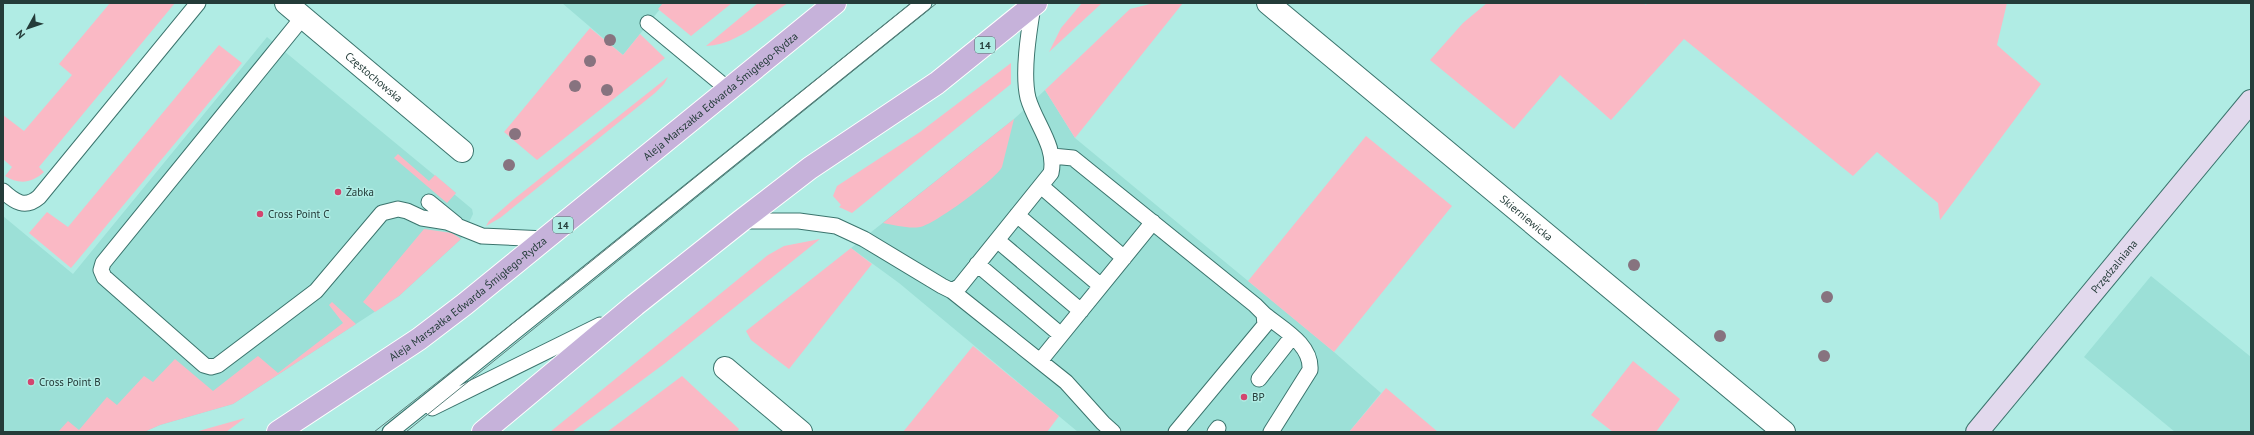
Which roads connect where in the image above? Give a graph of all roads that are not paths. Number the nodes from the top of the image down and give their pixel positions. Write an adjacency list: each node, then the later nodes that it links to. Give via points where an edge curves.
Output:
1 (198, 3): 14 (lane, via 39,197 29,204 23,204 15,202)
2 (286, 3): 7 (street, Częstochowska)
3 (835, 3): 9 (main road, Aleja Marszałka Edwarda Śmigłego-Rydza / 14)
4 (924, 3): 34 (lane)
5 (1268, 3): 41 (street, Skierniewicka)
6 (1035, 4): 12 (lane, via 1027,45 1028,96); 17 (main road, 14, via 937,83 810,168)
7 (303, 17): 11 (street, Częstochowska); 19 (lane, via 103,263 101,270 104,277 204,365 211,367 218,365 316,291 382,213 390,209 407,210 422,218)
8 (648, 23): 9 (lane)
9 (729, 90): 20 (main road, Aleja Marszałka Edwarda Śmigłego-Rydza / 14)
10 (2251, 101): 42 (street, Przędzalniana)
11 (462, 151)
12 (1052, 156): 13 (lane, via 1051,173); 18 (lane, via 1073,158)
13 (1041, 186): 16 (lane); 22 (lane)
14 (3, 192)
15 (429, 202): 19 (lane)
16 (1017, 214): 21 (lane); 24 (lane)
17 (741, 221): 25 (lane, via 799,221 843,228); 26 (main road, 14)
18 (1153, 222): 22 (lane); 28 (lane)
19 (458, 226): 20 (lane, via 482,236)
20 (546, 239): 35 (main road, Aleja Marszałka Edwarda Śmigłego-Rydza / 14, via 419,339)
21 (997, 240): 23 (lane); 27 (lane)
22 (1124, 258): 24 (lane)
23 (977, 264): 25 (lane, via 960,286); 29 (lane)
24 (1101, 286): 27 (lane)
25 (952, 290): 31 (lane)
26 (635, 305): 34 (lane, via 592,330 444,401); 36 (main road, 14)
27 (1081, 311): 29 (lane)
28 (1264, 314): 30 (lane); 39 (lane, via 1265,325)
29 (1061, 335): 31 (lane)
30 (1292, 337): 33 (lane); 40 (lane, via 1304,347 1311,359 1310,370)
31 (1040, 361): 38 (lane, via 1066,382)
32 (726, 368): 37 (street)
33 (1259, 379)
34 (393, 430)
35 (278, 432)
36 (484, 432)
37 (801, 432)
38 (1113, 432)
39 (1176, 432)
40 (1271, 432)
41 (1784, 432)
42 (1977, 432)

